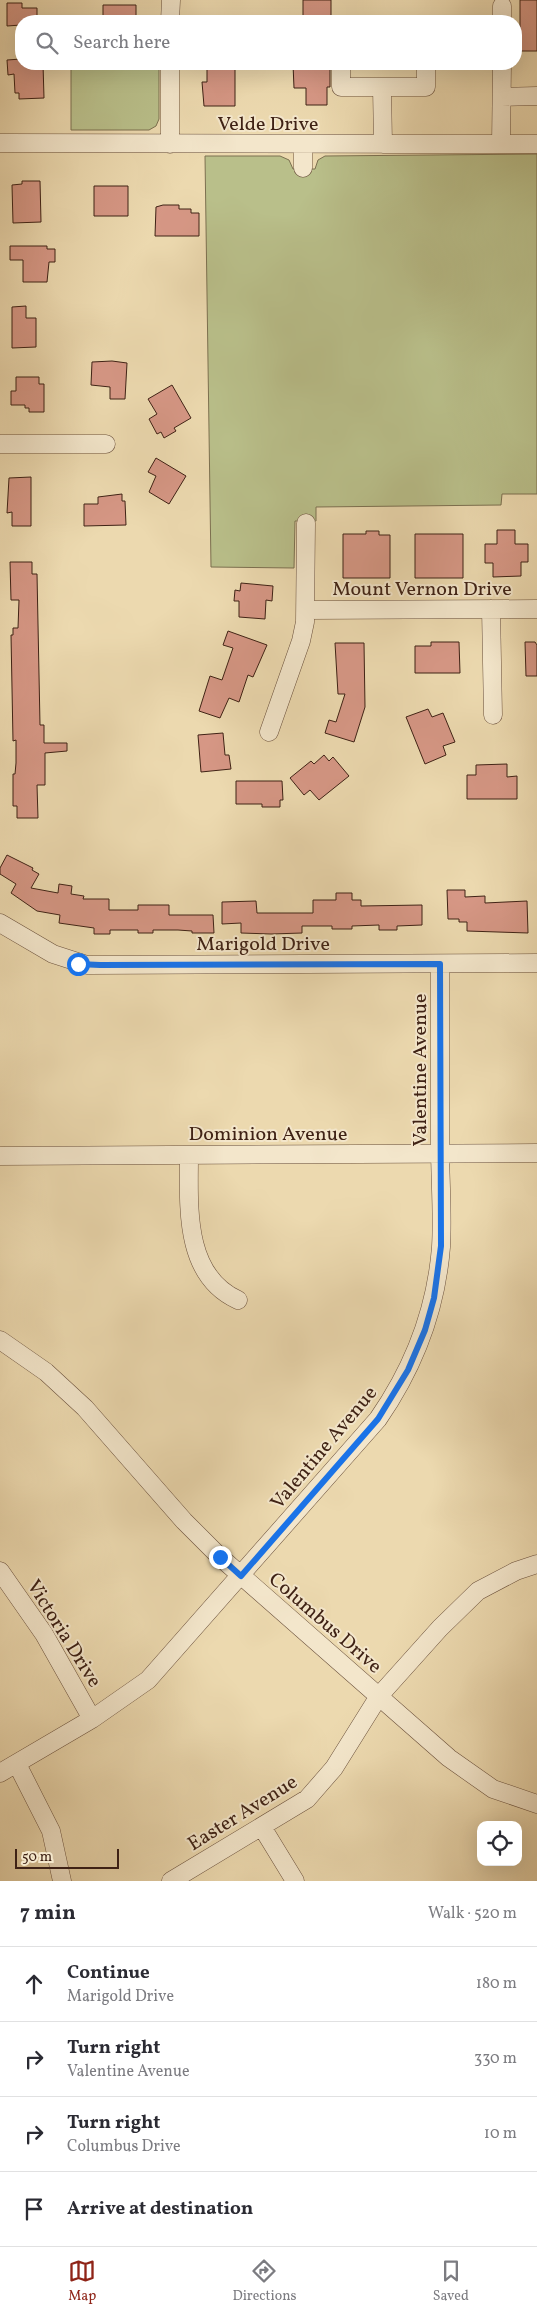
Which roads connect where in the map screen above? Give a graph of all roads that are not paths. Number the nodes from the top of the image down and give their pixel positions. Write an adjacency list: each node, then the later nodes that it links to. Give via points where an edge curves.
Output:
1 (170, 0): 2 (street)
2 (170, 15)
3 (170, 70): 11 (street)
4 (341, 70): 7 (street, via 341,87)
5 (426, 70): 7 (street, via 426,87)
6 (502, 70): 9 (street)
7 (382, 87): 13 (street)
8 (537, 96): 9 (street)
9 (502, 97): 14 (street)
10 (0, 144): 11 (street, Velde Drive)
11 (170, 144): 12 (street, Velde Drive)
12 (303, 144): 13 (street, Velde Drive); 16 (street)
13 (383, 144): 14 (street, Velde Drive)
14 (502, 144): 15 (street, Velde Drive)
15 (537, 144)
16 (303, 168)
17 (0, 444): 18 (street)
18 (106, 444)
19 (306, 523): 22 (street)
20 (492, 609): 21 (street, Mount Vernon Drive); 22 (street, Mount Vernon Drive); 23 (street)
21 (537, 609)
22 (306, 610): 24 (street, via 301,641)
23 (493, 715)
24 (269, 732)
25 (0, 923): 27 (street, Marigold Drive, via 53,954 87,965)
26 (537, 963): 27 (street, Marigold Drive)
27 (440, 964): 29 (street, Valentine Avenue)
28 (537, 1153): 29 (street, Dominion Avenue)
29 (440, 1154): 30 (street, Dominion Avenue); 36 (street, Valentine Avenue, via 442,1222 439,1267 430,1315 408,1370 378,1419)
30 (189, 1155): 31 (street, Dominion Avenue); 32 (street, via 190,1218 199,1257 217,1287)
31 (0, 1156)
32 (238, 1300)
33 (0, 1340): 36 (street, Columbus Drive, via 46,1372 85,1408 190,1528)
34 (537, 1564): 37 (street, Easter Avenue, via 489,1584 472,1596)
35 (0, 1571): 38 (street, Victoria Drive, via 44,1634)
36 (241, 1576): 37 (street, Columbus Drive); 38 (street, Valentine Avenue, via 148,1680)
37 (378, 1696): 41 (street, Columbus Drive, via 473,1777 506,1795); 42 (street, Easter Avenue, via 322,1784 299,1805)
38 (92, 1719): 39 (street, Valentine Avenue)
39 (17, 1764): 40 (street, Valentine Avenue); 43 (street, via 51,1831)
40 (0, 1773)
41 (537, 1804)
42 (262, 1827): 44 (street, Easter Avenue); 45 (street)
43 (62, 1881)
44 (171, 1881)
45 (295, 1881)

